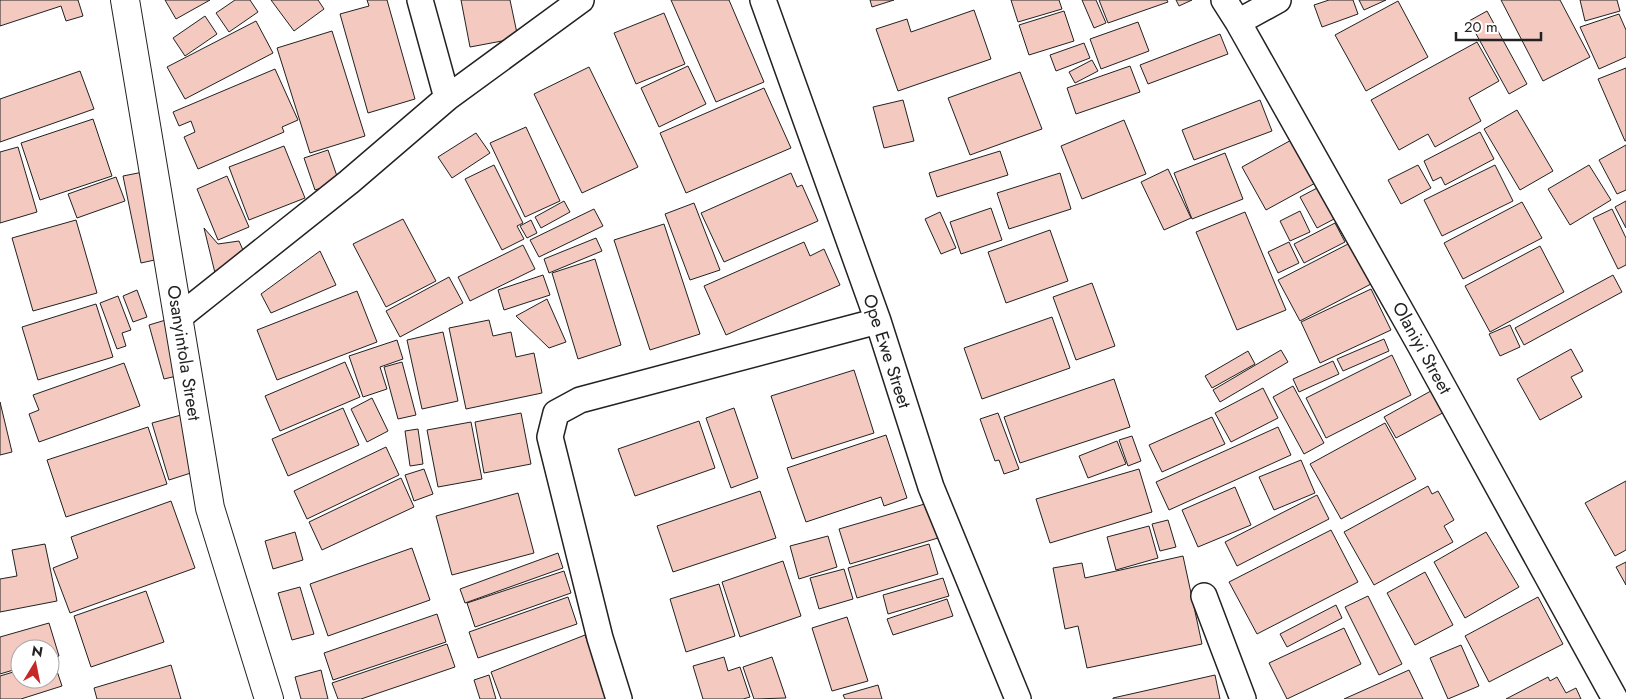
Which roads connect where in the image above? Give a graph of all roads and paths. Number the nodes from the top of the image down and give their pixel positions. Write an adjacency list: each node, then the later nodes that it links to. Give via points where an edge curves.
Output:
1 (125, 0): 9 (street, Osanyintola Street)
2 (420, 0): 8 (street)
3 (581, 0): 8 (street)
4 (763, 0): 10 (street, Ope Ewe Street)
5 (1224, 0): 7 (street, Olaniyi Street)
6 (1278, 0): 7 (street)
7 (1238, 22): 16 (street, Olaniyi Street)
8 (447, 98): 9 (street, via 349,182)
9 (178, 318): 12 (street, Osanyintola Street, via 210,508)
10 (878, 321): 13 (street, via 580,400 556,413 550,437 600,638); 14 (street, Ope Ewe Street, via 931,487)
11 (1204, 596): 15 (street)
12 (269, 699)
13 (619, 699)
14 (1018, 699)
15 (1244, 699)
16 (1616, 699)

